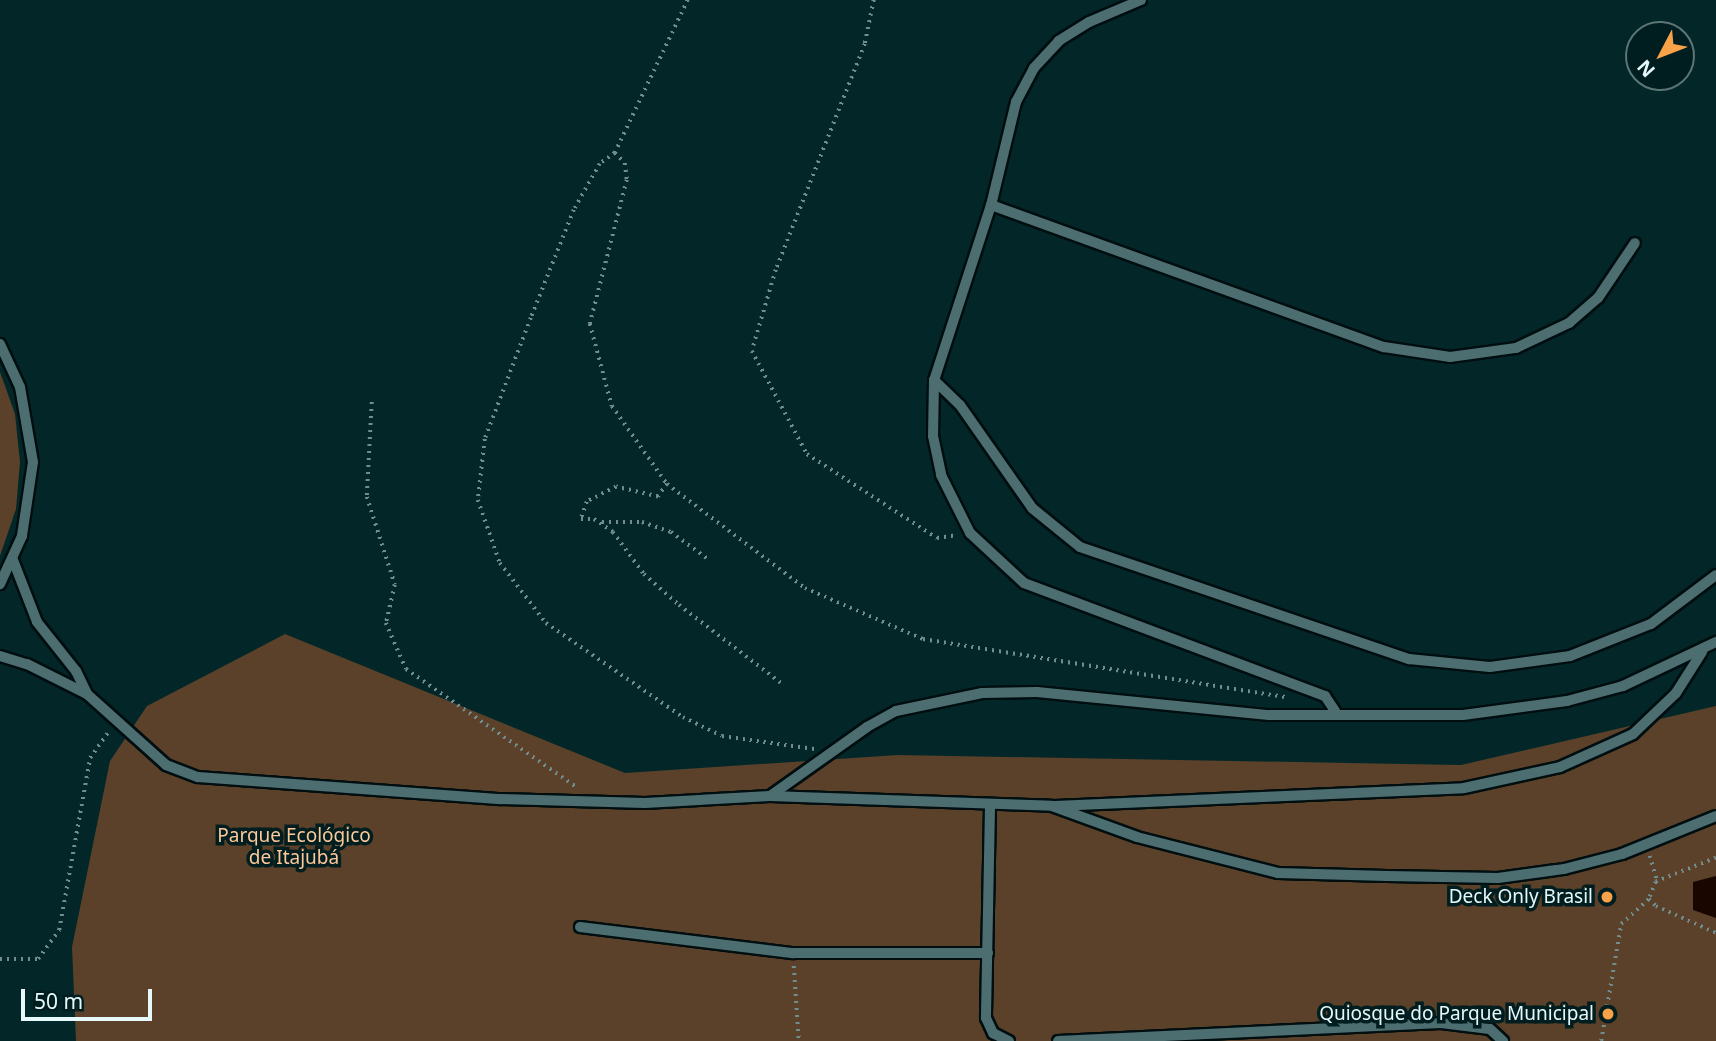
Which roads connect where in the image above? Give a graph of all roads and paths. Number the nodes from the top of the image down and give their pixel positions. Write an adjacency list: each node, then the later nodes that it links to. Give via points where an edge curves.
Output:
1 (688, 0): 4 (path)
2 (874, 0): 12 (path, via 865,44 776,270 752,351 807,454 937,538)
3 (1142, 0): 5 (lane, via 1074,30 1034,68 1016,102)
4 (615, 153): 10 (path, via 625,163 627,180 590,324 612,406); 25 (path, via 600,164 575,210 485,439 478,500 500,563 546,623 683,717 722,736)
5 (990, 205): 6 (lane, via 1384,347 1439,357 1494,353 1552,333 1598,298); 8 (lane)
6 (1635, 243)
7 (0, 344): 14 (lane, via 20,387 32,436 30,499)
8 (934, 380): 12 (lane, via 935,454 948,496); 15 (lane, via 960,405 1032,508 1066,539 1409,659 1490,667 1570,656 1650,624)
9 (372, 402): 26 (path, via 366,497 395,585 386,623 405,669)
10 (667, 484): 11 (path, via 658,497 616,487 597,495 587,502 581,519); 22 (path, via 805,588 923,639)
11 (600, 522): 13 (path, via 642,522 671,532); 20 (path, via 678,605)
12 (970, 533): 23 (lane, via 1024,583 1325,696)
13 (708, 559)
14 (13, 560): 16 (lane); 21 (lane, via 37,622 76,671)
15 (1716, 575)
16 (0, 584)
17 (1716, 642): 18 (lane)
18 (1702, 652): 23 (lane, via 1623,686 1567,701 1463,716); 28 (lane, via 1676,693 1633,734 1560,767 1464,788)
19 (0, 656): 21 (lane)
20 (781, 683)
21 (87, 694): 24 (lane)
22 (1290, 699)
23 (1335, 712): 25 (lane, via 1269,715 1049,693 982,693 896,711)
24 (116, 720): 27 (lane, via 177,771 224,783 645,803); 39 (path, via 90,758 59,930 38,959)
25 (829, 752): 27 (lane)
26 (580, 789)
27 (770, 796): 29 (lane)
28 (1052, 806): 29 (lane); 31 (lane, via 1137,837 1278,873 1498,878 1564,869)
29 (990, 807): 38 (lane)
30 (1716, 816): 31 (lane)
31 (1647, 844): 33 (path)
32 (1716, 858): 33 (path)
33 (1657, 881): 34 (path)
34 (1649, 899): 36 (path); 44 (path, via 1621,924)
35 (580, 927): 37 (lane)
36 (1716, 933)
37 (793, 953): 38 (lane); 40 (path)
38 (988, 953): 41 (lane, via 986,1018 993,1033)
39 (0, 959)
40 (799, 1041)
41 (1009, 1041)
42 (1058, 1041): 43 (lane, via 1441,1023 1490,1029)
43 (1503, 1041)
44 (1601, 1041)

